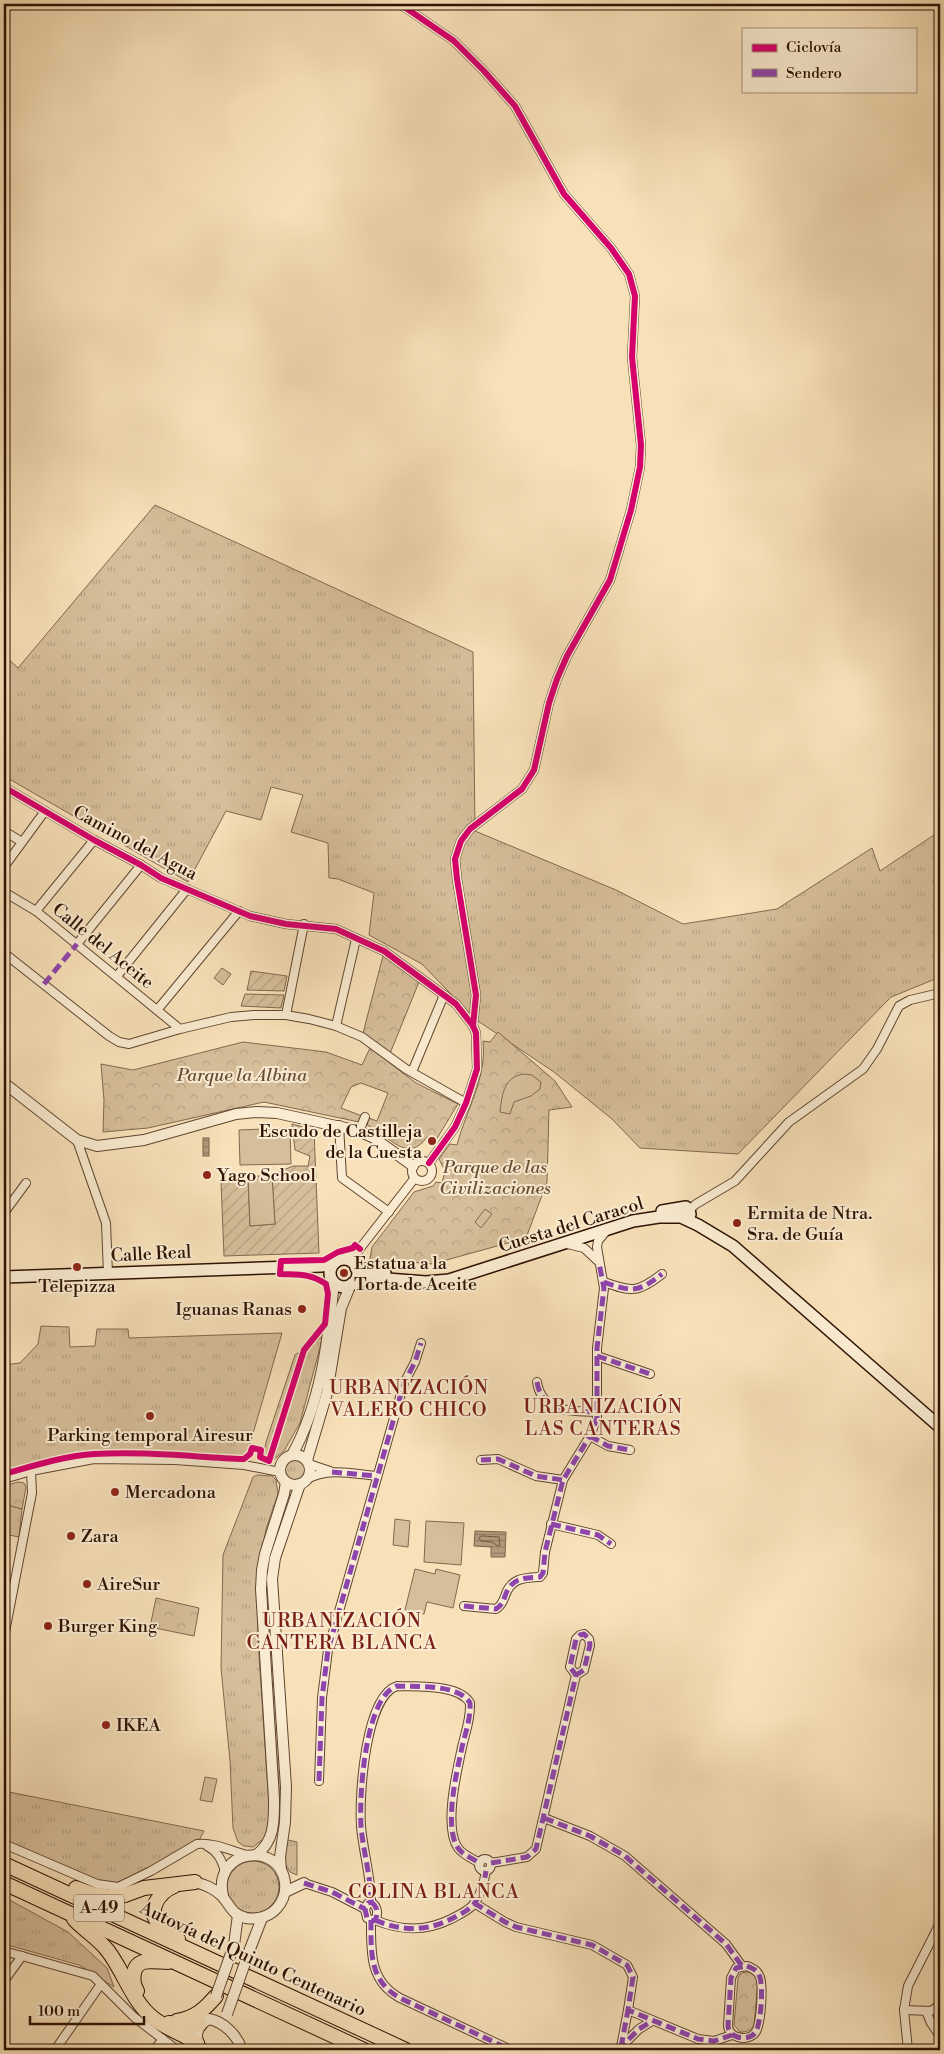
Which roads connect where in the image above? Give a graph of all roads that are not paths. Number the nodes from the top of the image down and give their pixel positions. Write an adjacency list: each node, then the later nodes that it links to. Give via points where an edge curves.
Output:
1 (400, 4): 23 (street, via 454,41 515,106 564,194 629,274 635,296 632,358 641,445 640,467 614,568 557,679 534,770 522,789 470,829 460,841 456,859 476,995)
2 (4, 787): 3 (street, Camino del Agua)
3 (45, 811): 5 (street, Camino del Agua); 6 (street)
4 (4, 831): 6 (street)
5 (94, 840): 7 (street, Camino del Agua); 11 (street)
6 (22, 842): 8 (street)
7 (141, 865): 9 (street, Camino del Agua); 15 (street)
8 (4, 867)
9 (187, 889): 12 (street, Camino del Agua); 17 (street)
10 (4, 892): 11 (street, Calle del Aceite)
11 (36, 911): 15 (street, Calle del Aceite)
12 (239, 911): 13 (street, Camino del Agua, via 286,924); 20 (street)
13 (304, 924): 14 (street, Camino del Agua, via 336,929); 21 (street)
14 (356, 939): 19 (street, Camino del Agua, via 384,952); 22 (street)
15 (77, 944): 17 (street, Calle del Aceite)
16 (4, 953): 24 (street, via 119,1042 129,1044)
17 (117, 976): 20 (street, Calle del Aceite)
18 (940, 993): 37 (street, via 899,1006 863,1069 798,1115 741,1176)
19 (444, 995): 23 (street, Camino del Agua, via 456,1004); 25 (street)
20 (158, 1009): 24 (street, Calle del Aceite)
21 (286, 1015): 22 (street); 24 (street, via 231,1017)
22 (336, 1026): 25 (street, via 362,1036)
23 (473, 1026): 27 (street, Camino del Agua, via 478,1052 477,1069)
24 (180, 1029)
25 (412, 1072): 27 (street)
26 (4, 1083): 31 (street)
27 (466, 1103): 32 (street, Camino del Agua, via 455,1127)
28 (365, 1117): 30 (street)
29 (339, 1125): 30 (street); 31 (street, via 257,1112 236,1114 144,1140 97,1146); 36 (street, via 342,1178)
30 (359, 1131): 33 (street)
31 (77, 1140): 46 (street, via 106,1223)
32 (428, 1163): 33 (street, via 420,1161); 34 (street, via 432,1171 430,1177 422,1182)
33 (413, 1166): 34 (street)
34 (414, 1178): 36 (street)
35 (26, 1183): 38 (street)
36 (389, 1212): 41 (street)
37 (685, 1212): 39 (main road, Cuesta del Caracol); 45 (main road, Cuesta del Caracol, via 639,1214 455,1272 423,1276 388,1274); 57 (main road, via 733,1246)
38 (4, 1213)
39 (607, 1230): 40 (main road, Cuesta del Caracol); 43 (street, via 597,1247)
40 (567, 1244): 43 (street, via 584,1248); 51 (main road, Cuesta del Caracol, via 449,1280 426,1282 374,1278)
41 (358, 1251): 42 (street); 45 (street)
42 (338, 1261): 44 (main road, Calle Real); 45 (main road); 49 (main road, via 330,1270)
43 (599, 1262): 50 (street)
44 (300, 1266): 46 (main road, Calle Real); 49 (main road, Calle Real)
45 (355, 1266): 51 (main road, via 357,1275)
46 (108, 1274): 48 (main road, Calle Real)
47 (662, 1274): 50 (street, via 634,1290 624,1290)
48 (4, 1277)
49 (332, 1280): 51 (main road, via 344,1287); 60 (street, via 323,1362 314,1402)
50 (604, 1282): 53 (street)
51 (352, 1283): 62 (street, via 341,1308 327,1393)
52 (421, 1343): 66 (street, via 404,1383)
53 (597, 1356): 54 (street); 56 (street)
54 (650, 1374)
55 (537, 1382): 56 (street, via 541,1397 556,1408)
56 (598, 1412): 58 (street)
57 (940, 1427)
58 (590, 1436): 59 (street, via 608,1446); 68 (street)
59 (630, 1450)
60 (292, 1455): 62 (street, via 300,1455); 64 (street, via 282,1463)
61 (481, 1460): 68 (street, via 498,1459 530,1475)
62 (308, 1462): 65 (street); 70 (street, via 310,1472)
63 (31, 1471): 64 (street, via 94,1459 175,1460 244,1465); 67 (street); 74 (street, via 32,1493)
64 (280, 1472): 69 (street)
65 (332, 1472): 66 (street); 70 (street, via 317,1474)
66 (377, 1476): 76 (street, via 328,1650 322,1698)
67 (4, 1479)
68 (563, 1480): 71 (street)
69 (286, 1482): 70 (street, via 295,1485); 80 (street, via 262,1570 260,1589 274,1819 269,1843)
70 (304, 1482): 86 (street, via 275,1558 272,1579 286,1787 280,1857)
71 (552, 1524): 72 (street, via 598,1534); 73 (street, via 542,1576 521,1578 512,1583 503,1603 496,1609)
72 (611, 1544)
73 (464, 1606)
74 (4, 1637)
75 (576, 1675): 75 (street, via 570,1663 576,1639 584,1634 590,1645 584,1670); 77 (street)
76 (319, 1781)
77 (544, 1818): 82 (street, via 532,1854); 105 (street, via 590,1836 625,1856 726,1944)
78 (204, 1843): 79 (street, via 118,1887 97,1884); 80 (street); 85 (street, via 216,1851)
79 (4, 1844)
80 (251, 1855): 85 (street, via 235,1860); 86 (street, via 268,1858)
81 (480, 1863): 82 (street, via 486,1859); 84 (street, via 482,1870); 93 (street, via 456,1846 452,1824 453,1797 470,1703 462,1693 452,1690 391,1688 382,1700 371,1730 360,1791 361,1827)
82 (491, 1863): 84 (street)
83 (4, 1864): 90 (highway, via 92,1894 111,1897 144,1888); 102 (highway, Autovía del Quinto Centenario / A-49)
84 (486, 1871): 94 (street, via 484,1884)
85 (224, 1873): 87 (street); 92 (street)
86 (282, 1874): 89 (street); 91 (street)
87 (195, 1882): 90 (highway); 92 (street, via 209,1886)
88 (4, 1883): 96 (highway, Autovía del Quinto Centenario / A-49)
89 (304, 1883): 91 (street); 95 (street, via 332,1892)
90 (180, 1884): 102 (highway, via 159,1896 154,1912 158,1924)
91 (285, 1892): 98 (street, via 279,1906)
92 (222, 1896): 97 (street)
93 (371, 1902): 95 (street); 99 (street, via 377,1908)
94 (474, 1903): 99 (street, via 443,1923 424,1928 399,1928); 110 (street, via 516,1927 592,1945 623,1962 632,1976)
95 (365, 1909): 99 (street, via 365,1915)
96 (68, 1913): 104 (highway, Autovía del Quinto Centenario / A-49); 120 (highway, via 100,1941 118,1964 132,1992 154,2019)
97 (238, 1915): 98 (street); 108 (street, bridge, via 234,1945)
98 (262, 1918): 116 (street, bridge, via 227,2014)
99 (373, 1920): 128 (street, via 373,1963 384,1988)
100 (940, 1923): 111 (street, via 910,1980)
101 (4, 1951): 103 (street)
102 (193, 1952): 127 (highway, Autovía del Quinto Centenario / A-49)
103 (22, 1956): 106 (street); 107 (street, via 93,1976)
104 (173, 1962): 115 (highway, via 143,1962 133,1974 134,1986 144,2002 156,2016); 126 (highway, Autovía del Quinto Centenario / A-49)
105 (742, 1966): 117 (street, via 736,1968 731,1978 728,2026); 117 (street, via 751,1968 760,1976 758,2023 756,2032 749,2036)
106 (4, 1981)
107 (101, 1984): 119 (street); 123 (street)
108 (216, 1996): 113 (street); 115 (highway, via 202,2011 185,2020)
109 (940, 2006): 112 (street)
110 (628, 2010): 114 (street); 122 (street)
111 (904, 2010): 112 (street); 129 (street)
112 (926, 2011): 118 (street)
113 (205, 2021): 115 (highway, via 188,2026); 116 (street, via 218,2021); 120 (street, via 196,2034)
114 (652, 2021): 117 (street, via 706,2040 721,2040); 122 (street, via 639,2029)
115 (169, 2023)
116 (227, 2027): 121 (street)
117 (732, 2035)
118 (940, 2036)
119 (162, 2039): 124 (street); 125 (street)
120 (200, 2047)
121 (244, 2049)
122 (620, 2049)
123 (55, 2050)
124 (154, 2050)
125 (176, 2050)
126 (364, 2050)
127 (406, 2050)
128 (511, 2050)
129 (908, 2050)

